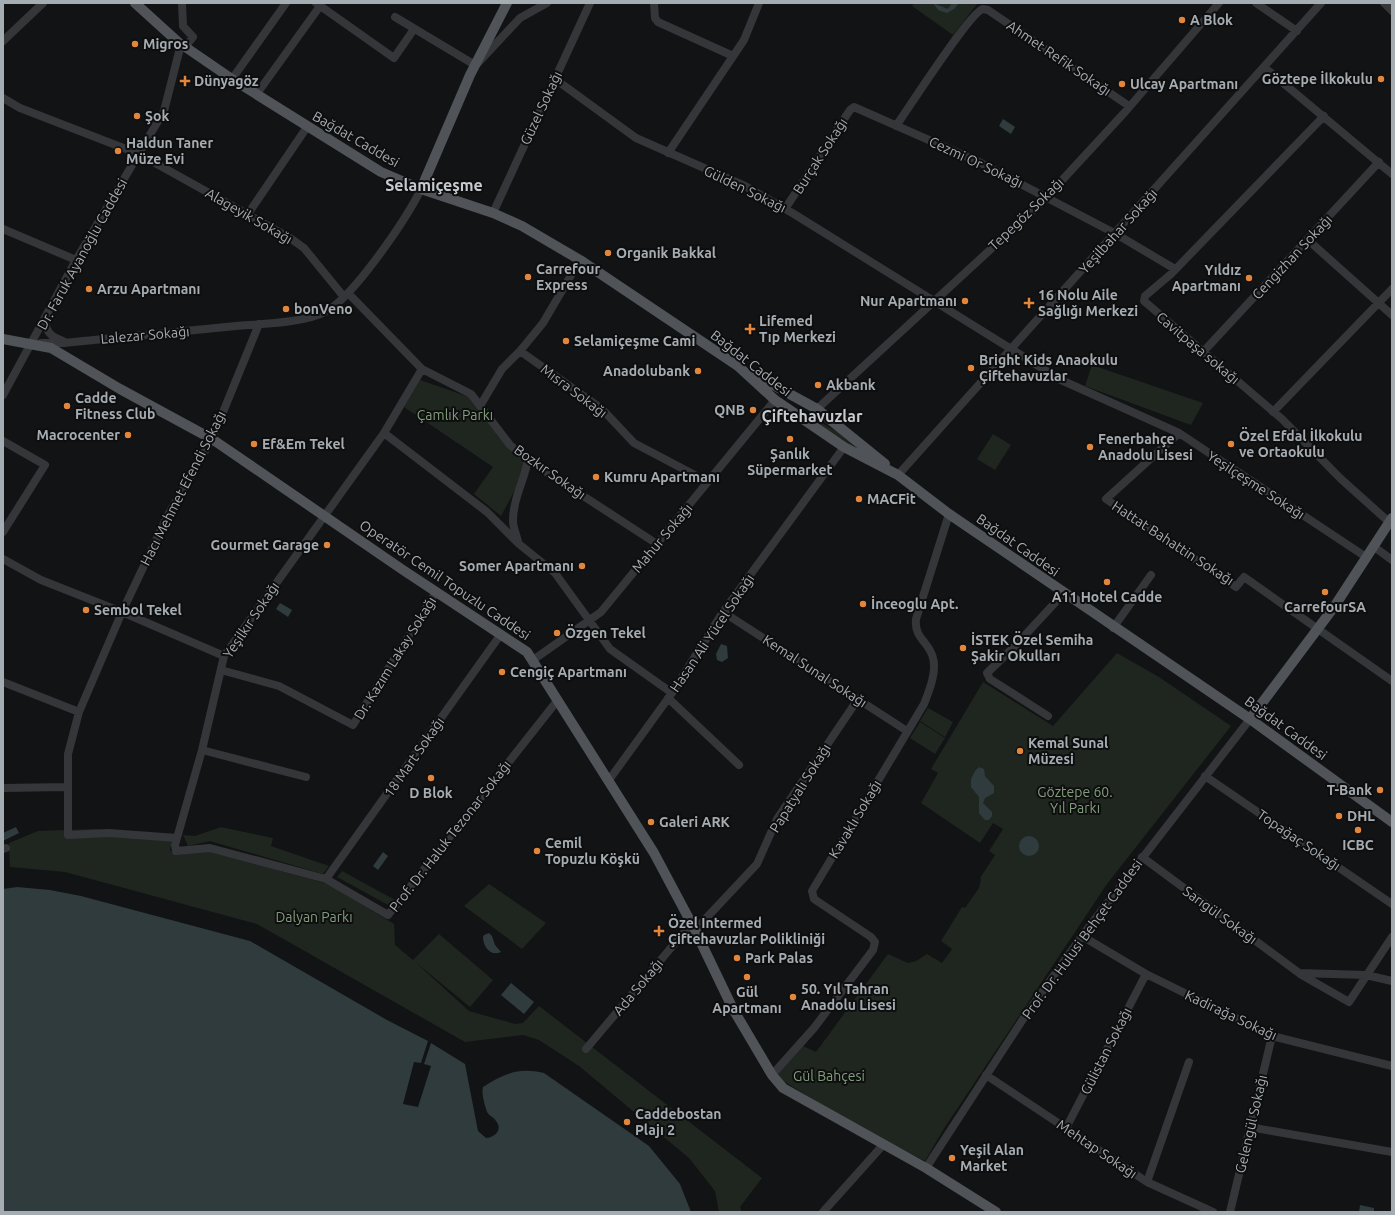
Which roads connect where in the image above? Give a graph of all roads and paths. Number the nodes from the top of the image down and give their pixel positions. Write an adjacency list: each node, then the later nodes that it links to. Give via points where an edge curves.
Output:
1 (43, 3): 21 (street)
2 (182, 3): 22 (street, Dr. Faruk Ayanoğlu Caddesi, via 182,26 193,37)
3 (286, 3): 26 (street)
4 (507, 3): 24 (main road)
5 (547, 3): 24 (street, via 520,18)
6 (590, 3): 27 (street, Güzel Sokağı)
7 (654, 3): 23 (street, via 655,18 659,23)
8 (759, 3): 23 (street, via 749,30)
9 (994, 3): 16 (street)
10 (1219, 3): 30 (street, Tepegöz Sokağı)
11 (1256, 3): 20 (street)
12 (1321, 3): 20 (street, Yeşilbahar Sokağı)
13 (1384, 3): 17 (street)
14 (137, 4): 22 (main road, Bağdat Caddesi)
15 (318, 4): 19 (street, via 394,58); 28 (street)
16 (988, 10): 30 (street, Ahmet Refik Sokağı); 33 (street, via 980,9 974,15)
17 (1392, 11)
18 (395, 16): 19 (street)
19 (414, 29): 24 (street)
20 (1297, 31): 25 (street, Yeşilbahar Sokağı)
21 (3, 41)
22 (183, 46): 26 (main road, Bağdat Caddesi); 36 (street, Dr. Faruk Ayanoğlu Caddesi, via 164,110)
23 (733, 56): 35 (street)
24 (474, 67): 39 (main road)
25 (1264, 67): 32 (street); 45 (street, Yeşilbahar Sokağı)
26 (232, 79): 28 (main road, Bağdat Caddesi)
27 (555, 79): 35 (street, Gülden Sokağı, via 636,138); 42 (street, Güzel Sokağı)
28 (256, 95): 34 (main road, Bağdat Caddesi)
29 (3, 98): 36 (street, Alageyik Sokağı, via 20,108)
30 (1129, 106): 40 (street, Tepegöz Sokağı)
31 (857, 108): 33 (street, Cezmi Or Sokağı); 41 (street, Burçak Sokağı, via 853,107 850,110)
32 (1324, 116): 37 (street); 49 (street, Cavitpaşa sokağı)
33 (896, 126): 40 (street, Cezmi Or Sokağı, via 973,158)
34 (307, 127): 39 (main road, Bağdat Caddesi, via 381,172); 43 (street)
35 (668, 153): 41 (street, Gülden Sokağı, via 745,186)
36 (139, 154): 43 (street, Alageyik Sokağı); 47 (street, Dr. Faruk Ayanoğlu Caddesi)
37 (1379, 162): 38 (street); 46 (street, Cengizhan Sokağı)
38 (1392, 174)
39 (421, 189): 42 (main road, Bağdat Caddesi); 51 (street, via 409,212 380,253)
40 (1046, 197): 45 (street, Cezmi Or Sokağı); 52 (street, Tepegöz Sokağı)
41 (785, 209): 52 (street, Gülden Sokağı)
42 (492, 213): 48 (main road, Bağdat Caddesi, via 528,229)
43 (248, 214): 51 (street, Alageyik Sokağı, via 300,245)
44 (3, 229): 47 (street)
45 (1116, 234): 49 (street, Cezmi Or Sokağı); 60 (street, Yeşilbahar Sokağı)
46 (1308, 240): 53 (street); 62 (street, Cengizhan Sokağı)
47 (76, 260): 54 (street, Dr. Faruk Ayanoğlu Caddesi)
48 (580, 260): 61 (street, via 543,323); 63 (main road, Bağdat Caddesi)
49 (1175, 270): 62 (street, Cavitpaşa sokağı, via 1145,297 1144,302)
50 (1392, 289): 53 (street)
51 (346, 295): 56 (street, via 320,314); 64 (street, Bozkır Sokağı)
52 (935, 301): 60 (street, Yeşilçeşme Sokağı); 68 (street, Tepegöz Sokağı)
53 (1380, 302): 55 (street); 69 (street)
54 (48, 311): 58 (street, via 48,331 54,338); 59 (street, Dr. Faruk Ayanoğlu Caddesi)
55 (1392, 315)
56 (259, 324): 58 (street, Lalezar Sokağı); 72 (street, Hacı Mehmet Efendi Sokağı)
57 (3, 339): 59 (main road, Operatör Cemil Topuzlu Caddesi)
58 (68, 342): 59 (street, Lalezar Sokağı)
59 (32, 343): 65 (street, Dr. Faruk Ayanoğlu Caddesi); 72 (main road, Operatör Cemil Topuzlu Caddesi, via 53,349 129,395)
60 (1013, 349): 71 (street, Yeşilçeşme Sokağı, via 1070,385); 76 (street, Yeşilbahar Sokağı)
61 (520, 351): 67 (street, via 495,378); 77 (street, Mısra Sokağı, via 602,409 634,443)
62 (1204, 351): 69 (street, Cavitpaşa sokağı)
63 (738, 366): 66 (main road, Bağdat Caddesi); 68 (main road)
64 (422, 369): 67 (street, Bozkır Sokağı, via 471,394); 70 (street, Yeşilkır Sokağı)
65 (3, 395)
66 (775, 400): 74 (main road, Bağdat Caddesi); 77 (street, Mahur Sokağı)
67 (480, 406): 75 (street, Bozkır Sokağı, via 510,444)
68 (817, 410): 76 (main road)
69 (1273, 412): 80 (street, Cavitpaşa sokağı, via 1341,479)
70 (384, 433): 79 (street, Yeşilkır Sokağı); 82 (street, via 487,512)
71 (1179, 433): 85 (street, Yeşilçeşme Sokağı); 95 (street, Hattat Bahattin Sokağı, via 1106,499 1236,587 1244,577)
72 (212, 439): 79 (main road, Operatör Cemil Topuzlu Caddesi); 91 (street, Hacı Mehmet Efendi Sokağı, via 168,514)
73 (3, 441): 81 (street, via 45,465)
74 (844, 446): 76 (main road, Bağdat Caddesi); 92 (street, Hasan Ali Yücel Sokağı)
75 (528, 460): 82 (street, via 516,497 513,522); 83 (street, Bozkır Sokağı)
76 (898, 476): 78 (main road, Bağdat Caddesi)
77 (708, 482): 83 (street, Mahur Sokağı)
78 (949, 514): 90 (main road, Bağdat Caddesi); 108 (street, Kavaklı Sokağı, via 916,618 916,631 933,658 930,687 924,704)
79 (325, 516): 89 (main road, Operatör Cemil Topuzlu Caddesi); 97 (street, Yeşilkır Sokağı)
80 (1390, 520): 84 (main road)
81 (3, 532)
82 (519, 544): 93 (street, via 555,573)
83 (657, 544): 93 (street, Mahur Sokağı, via 601,612)
84 (1373, 546): 85 (main road); 87 (street)
85 (1366, 557): 95 (main road)
86 (3, 559): 91 (street, via 41,580)
87 (1392, 560)
88 (1151, 575): 94 (street)
89 (436, 592): 96 (main road, Operatör Cemil Topuzlu Caddesi); 99 (street, Dr. Kazım Lakay Sokağı, via 353,725 279,686)
90 (1064, 593): 94 (main road, Bağdat Caddesi); 106 (street, via 987,673 990,679)
91 (122, 612): 97 (street); 105 (street, Hacı Mehmet Efendi Sokağı)
92 (722, 612): 102 (street, Hasan Ali Yücel Sokağı); 103 (street, Kemal Sunal Sokağı)
93 (589, 621): 98 (street, Mahur Sokağı); 102 (street, via 610,649)
94 (1113, 628): 107 (main road, Bağdat Caddesi)
95 (1318, 630): 100 (street); 107 (main road)
96 (501, 634): 98 (main road, Operatör Cemil Topuzlu Caddesi, via 527,652); 119 (street, 18 Mart Sokağı)
97 (224, 656): 99 (street, Yeşilkır Sokağı)
98 (533, 660): 104 (main road, Operatör Cemil Topuzlu Caddesi)
99 (221, 670): 109 (street, Yeşilkır Sokağı)
100 (1392, 681)
101 (3, 682): 105 (street)
102 (670, 695): 110 (street); 113 (street, Hasan Ali Yücel Sokağı)
103 (858, 699): 108 (street, Kemal Sunal Sokağı); 121 (street, Papatyalı Sokağı, via 777,819 757,864)
104 (557, 701): 113 (main road, Operatör Cemil Topuzlu Caddesi); 119 (street, Prof. Dr. Haluk Tezonar Sokağı, via 388,915)
105 (79, 712): 114 (street, Hacı Mehmet Efendi Sokağı, via 68,754)
106 (1048, 716)
107 (1250, 719): 111 (street, Prof. Dr. Hulusi Behçet Caddesi); 116 (main road, Bağdat Caddesi)
108 (907, 731): 132 (street, Kavaklı Sokağı, via 812,891 814,898 871,937 875,942 874,950 814,1028)
109 (202, 750): 112 (street); 117 (street, Yeşilkır Sokağı)
110 (738, 765)
111 (1205, 776): 118 (street, Prof. Dr. Hulusi Behçet Caddesi); 120 (street, Topağaç Sokağı)
112 (306, 777)
113 (609, 780): 121 (main road, Operatör Cemil Topuzlu Caddesi, via 654,853)
114 (67, 787): 115 (street); 117 (street, Hacı Mehmet Efendi Sokağı, via 68,835 109,833)
115 (3, 788)
116 (1392, 822)
117 (177, 838): 119 (street, via 176,851 210,848)
118 (1142, 857): 122 (street, Prof. Dr. Hulusi Behçet Caddesi); 124 (street, Sarıgül Sokağı)
119 (326, 880)
120 (1392, 904)
121 (693, 927): 129 (street, Ada Sokağı); 132 (main road, Operatör Cemil Topuzlu Caddesi, via 733,1009)
122 (1082, 936): 125 (street, Kadirağa Sokağı); 133 (street, Prof. Dr. Hulusi Behçet Caddesi)
123 (1392, 937): 126 (street)
124 (1299, 973): 126 (street); 126 (street, Sarıgül Sokağı, via 1349,1002)
125 (1146, 974): 128 (street, Kadirağa Sokağı); 135 (street, Gülistan Sokağı)
126 (1366, 975): 127 (street)
127 (1392, 981)
128 (1272, 1036): 131 (street, Kadirağa Sokağı); 134 (street, Gelengül Sokağı)
129 (586, 1050)
130 (1189, 1062): 139 (street)
131 (1392, 1066)
132 (772, 1075): 136 (main road, Operatör Cemil Topuzlu Caddesi, via 782,1088)
133 (986, 1075): 135 (street, Mehtap Sokağı); 138 (street, Prof. Dr. Hulusi Behçet Caddesi)
134 (1249, 1127): 137 (street); 143 (street, Gelengül Sokağı)
135 (1066, 1128): 139 (street, Mehtap Sokağı)
136 (883, 1145): 138 (main road, Operatör Cemil Topuzlu Caddesi); 140 (street)
137 (1392, 1152)
138 (926, 1168): 141 (main road, Operatör Cemil Topuzlu Caddesi)
139 (1147, 1182): 142 (street, Mehtap Sokağı)
140 (823, 1212)
141 (996, 1212)
142 (1213, 1212)
143 (1230, 1212)

